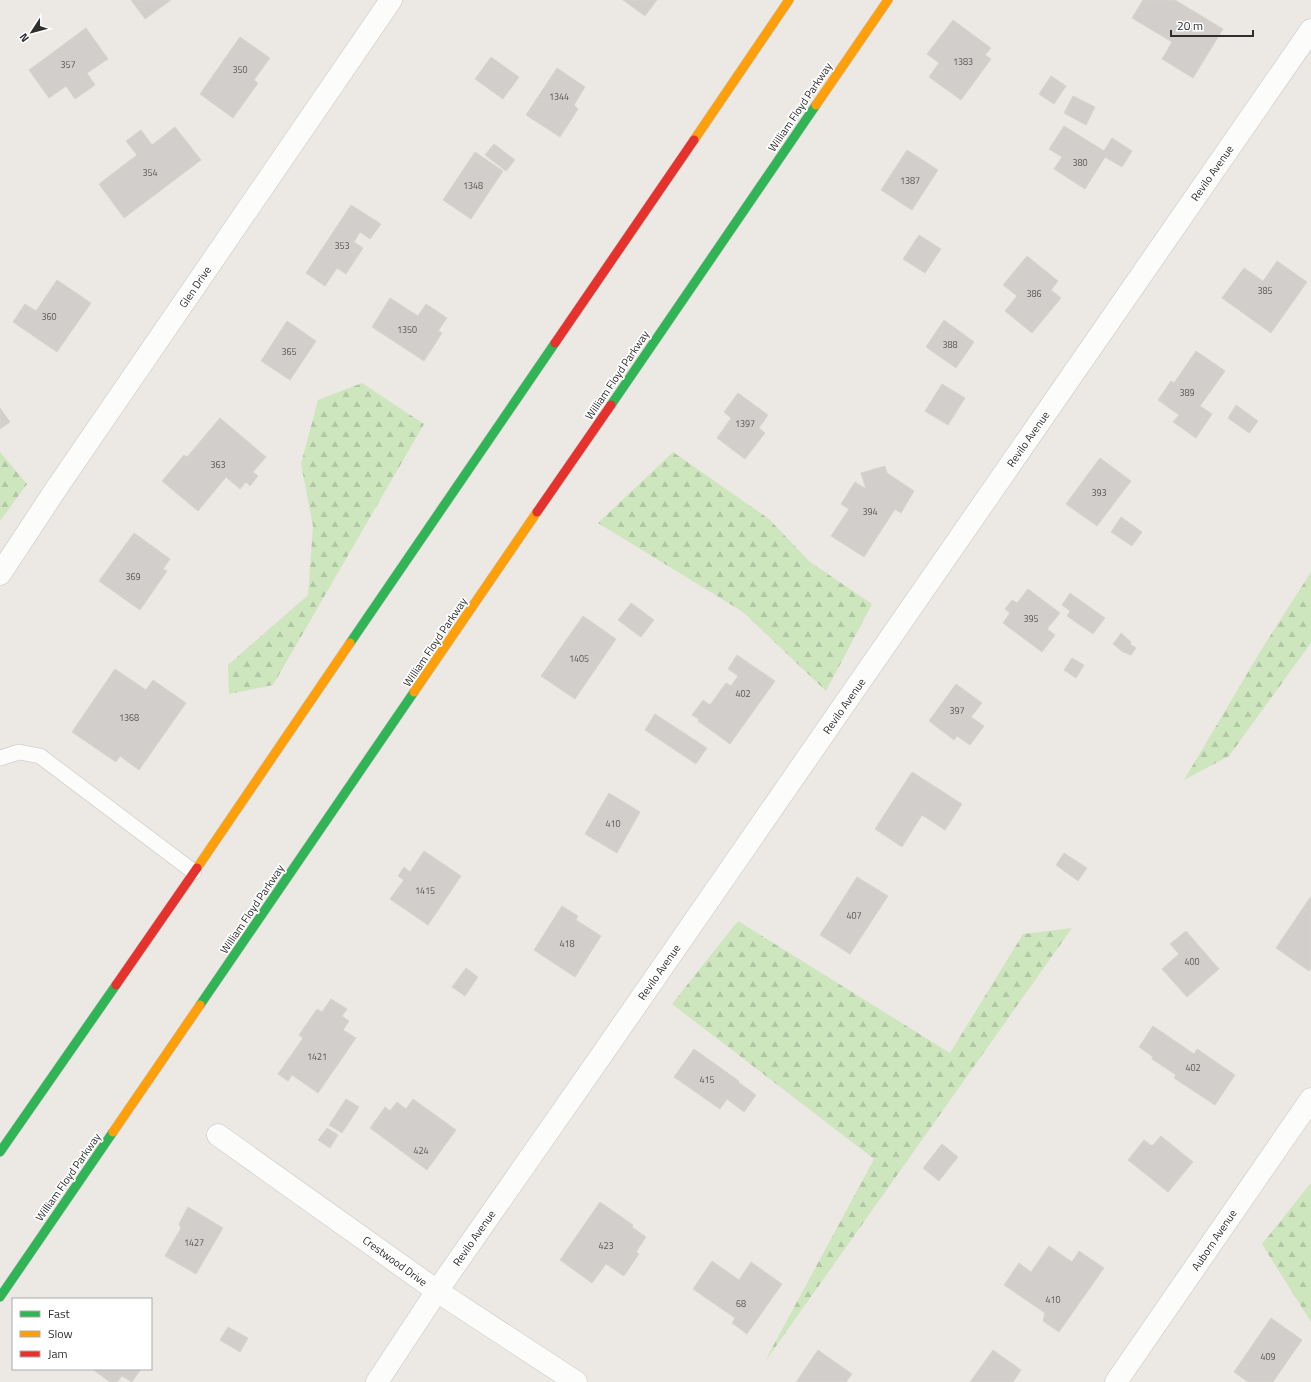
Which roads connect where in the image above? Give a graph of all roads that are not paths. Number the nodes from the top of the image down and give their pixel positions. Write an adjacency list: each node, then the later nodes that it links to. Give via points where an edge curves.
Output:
1 (391, 0): 5 (street, Glen Drive)
2 (789, 0): 7 (highway)
3 (888, 0): 12 (highway, William Floyd Parkway)
4 (1311, 30): 11 (street, Revilo Avenue)
5 (0, 574)
6 (0, 758): 7 (lane, via 20,752 40,756)
7 (194, 872): 10 (highway)
8 (1311, 1099): 15 (street, Auborn Avenue)
9 (218, 1135): 11 (street, Crestwood Drive)
10 (0, 1152)
11 (437, 1291): 13 (street, Revilo Avenue); 14 (street, Crestwood Drive)
12 (0, 1297)
13 (377, 1382)
14 (576, 1382)
15 (1116, 1382)

